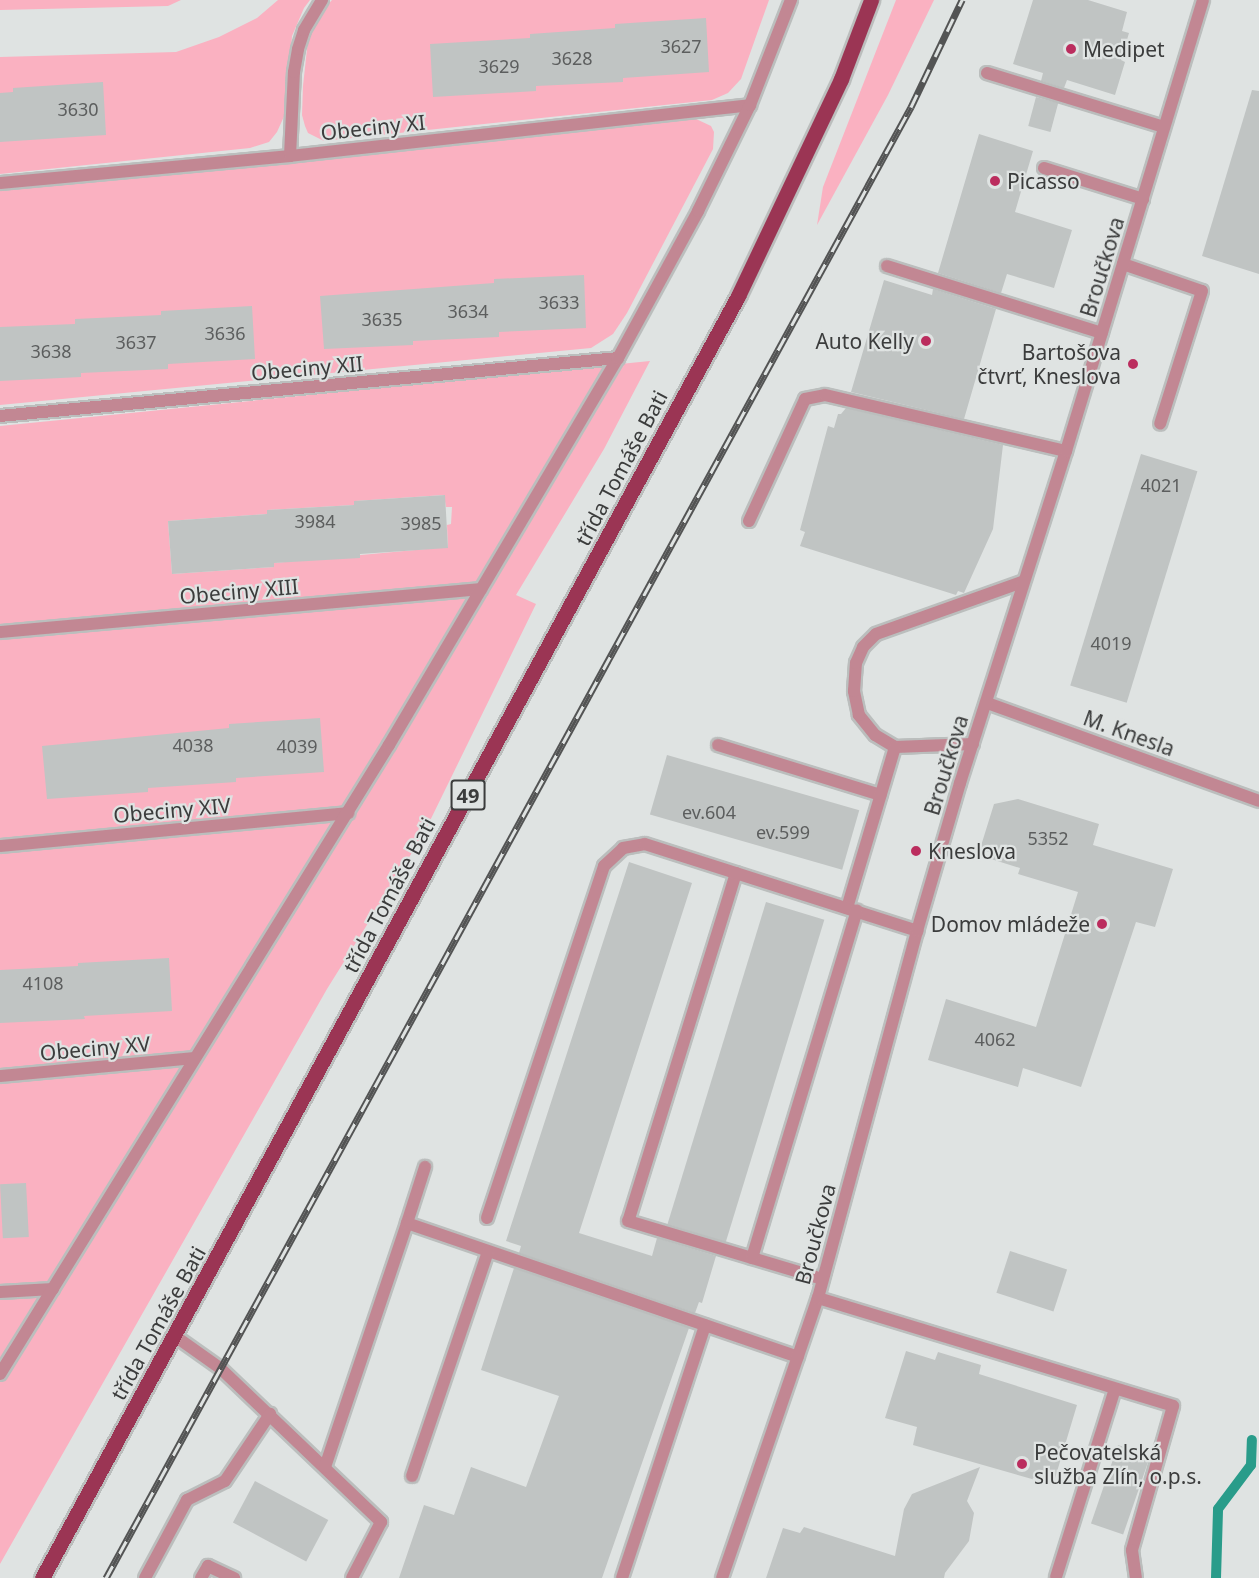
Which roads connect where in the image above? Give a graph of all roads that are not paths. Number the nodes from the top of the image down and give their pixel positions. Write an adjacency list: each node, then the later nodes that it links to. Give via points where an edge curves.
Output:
1 (322, 0): 8 (street, via 298,49)
2 (791, 0): 6 (street)
3 (871, 0): 46 (main road, třída Tomáše Bati / 49, via 841,79 738,296)
4 (1203, 0): 7 (street, Broučkova)
5 (987, 73): 7 (street)
6 (750, 105): 8 (street, Obeciny XI); 15 (street)
7 (1164, 127): 11 (street, Broučkova)
8 (290, 156): 10 (street, Obeciny XI)
9 (1044, 168): 11 (street)
10 (0, 183)
11 (1143, 199): 12 (street, Broučkova)
12 (1123, 264): 14 (street, Broučkova); 17 (street, via 1202,291)
13 (887, 266): 14 (street)
14 (1102, 333): 18 (street, Broučkova)
15 (618, 358): 16 (street, Obeciny XII); 21 (street)
16 (0, 416)
17 (1160, 424)
18 (1066, 451): 19 (street, via 825,395 806,399); 20 (street, Broučkova)
19 (749, 521)
20 (1022, 582): 23 (street, Broučkova); 26 (street, via 876,634 863,647 856,663 854,691 859,715 875,735)
21 (481, 589): 22 (street, Obeciny XIII); 29 (street)
22 (0, 632)
23 (987, 703): 24 (street, Broučkova); 28 (street, M. Knesla)
24 (973, 744): 26 (street); 33 (street, Broučkova)
25 (717, 745): 27 (street)
26 (895, 747): 27 (street)
27 (881, 795): 32 (street)
28 (1259, 801)
29 (348, 813): 30 (street, Obeciny XIV); 34 (street)
30 (0, 846)
31 (736, 873): 32 (street); 37 (street, via 645,844 623,848 604,866); 40 (street, via 628,1221)
32 (852, 909): 33 (street); 40 (street)
33 (917, 931): 41 (street, Broučkova)
34 (194, 1058): 35 (street, Obeciny XV); 42 (street)
35 (0, 1076)
36 (425, 1167): 38 (street)
37 (487, 1218)
38 (407, 1223): 39 (street); 51 (street)
39 (488, 1251): 45 (street); 52 (street)
40 (752, 1258): 41 (street)
41 (823, 1279): 44 (street, Broučkova)
42 (53, 1289): 43 (street); 48 (street)
43 (0, 1292)
44 (818, 1298): 47 (street, Broučkova); 49 (street)
45 (705, 1325): 47 (street); 59 (street)
46 (175, 1336): 50 (street, via 220,1368); 54 (main road, třída Tomáše Bati / 49)
47 (798, 1357): 60 (street, Broučkova)
48 (0, 1374)
49 (1115, 1389): 53 (street); 61 (street, via 1173,1406 1132,1550)
50 (270, 1414): 51 (street); 55 (street, via 225,1481 187,1500)
51 (325, 1467): 58 (street, via 381,1522)
52 (412, 1476)
53 (1056, 1577)
54 (42, 1578)
55 (145, 1578)
56 (201, 1578): 57 (street, via 208,1566)
57 (234, 1578)
58 (352, 1578)
59 (622, 1578)
60 (722, 1578)
61 (1136, 1578)

